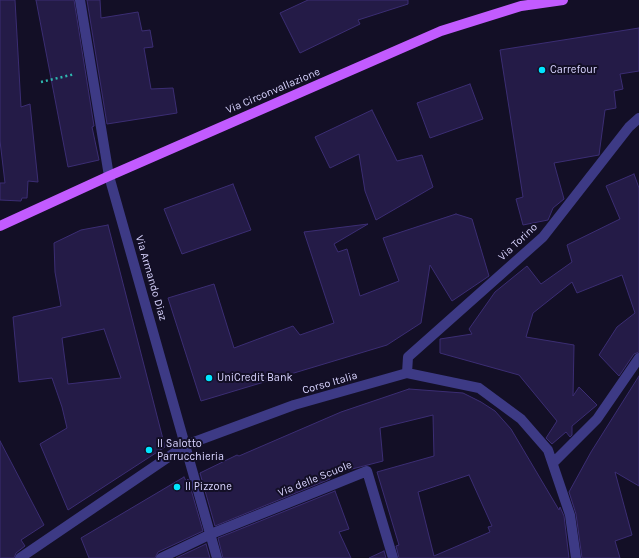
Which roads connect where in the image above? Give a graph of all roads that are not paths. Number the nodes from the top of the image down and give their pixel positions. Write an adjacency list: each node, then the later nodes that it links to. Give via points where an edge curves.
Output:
1 (80, 0): 4 (street, Via Armando Diaz)
2 (563, 0): 4 (main road, Via Circonvallazione, via 521,6 441,31)
3 (639, 118): 7 (street, Via Torino, via 629,127 543,237 408,357)
4 (109, 176): 5 (main road, Via Circonvallazione); 8 (street, Via Armando Diaz)
5 (0, 226)
6 (639, 358): 9 (street, via 597,419)
7 (407, 373): 8 (street, Corso Italia, via 294,405); 9 (street, Corso Italia, via 480,388 521,419 548,450)
8 (186, 445): 10 (street, Via Armando Diaz); 11 (street, Corso Italia)
9 (553, 463): 15 (street, Corso Italia, via 570,515)
10 (211, 534): 12 (street); 13 (street, Via Armando Diaz); 14 (street, Via delle Scuole, via 367,471)
11 (20, 558)
12 (161, 558)
13 (217, 558)
14 (393, 558)
15 (576, 558)

